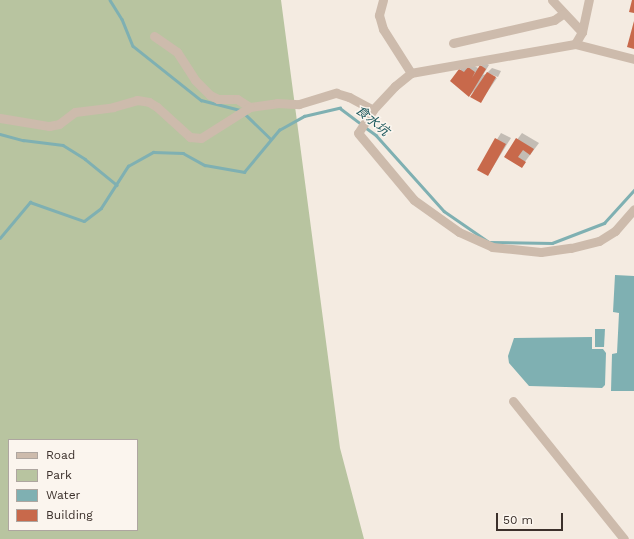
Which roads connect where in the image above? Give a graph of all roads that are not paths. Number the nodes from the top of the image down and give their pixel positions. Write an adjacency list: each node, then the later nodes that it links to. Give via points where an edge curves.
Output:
1 (383, 0): 10 (street, via 379,15 382,29)
2 (552, 0): 4 (street)
3 (589, 0): 5 (street)
4 (563, 14): 5 (street); 7 (street, via 554,20)
5 (582, 32): 8 (street)
6 (154, 36): 11 (street, via 177,52 210,95 218,99 238,99)
7 (452, 43)
8 (575, 44): 9 (street); 10 (street)
9 (634, 59)
10 (411, 73): 12 (street)
11 (246, 110): 12 (street, via 277,103 299,104 336,93); 13 (street, via 201,138 190,137 150,102 137,100 113,107 75,112 59,124 49,126)
12 (373, 110): 14 (street, via 358,133 414,200 459,232 492,247 541,252 599,241 615,231)
13 (0, 118)
14 (634, 209)
15 (513, 402): 16 (street)
16 (624, 539)

